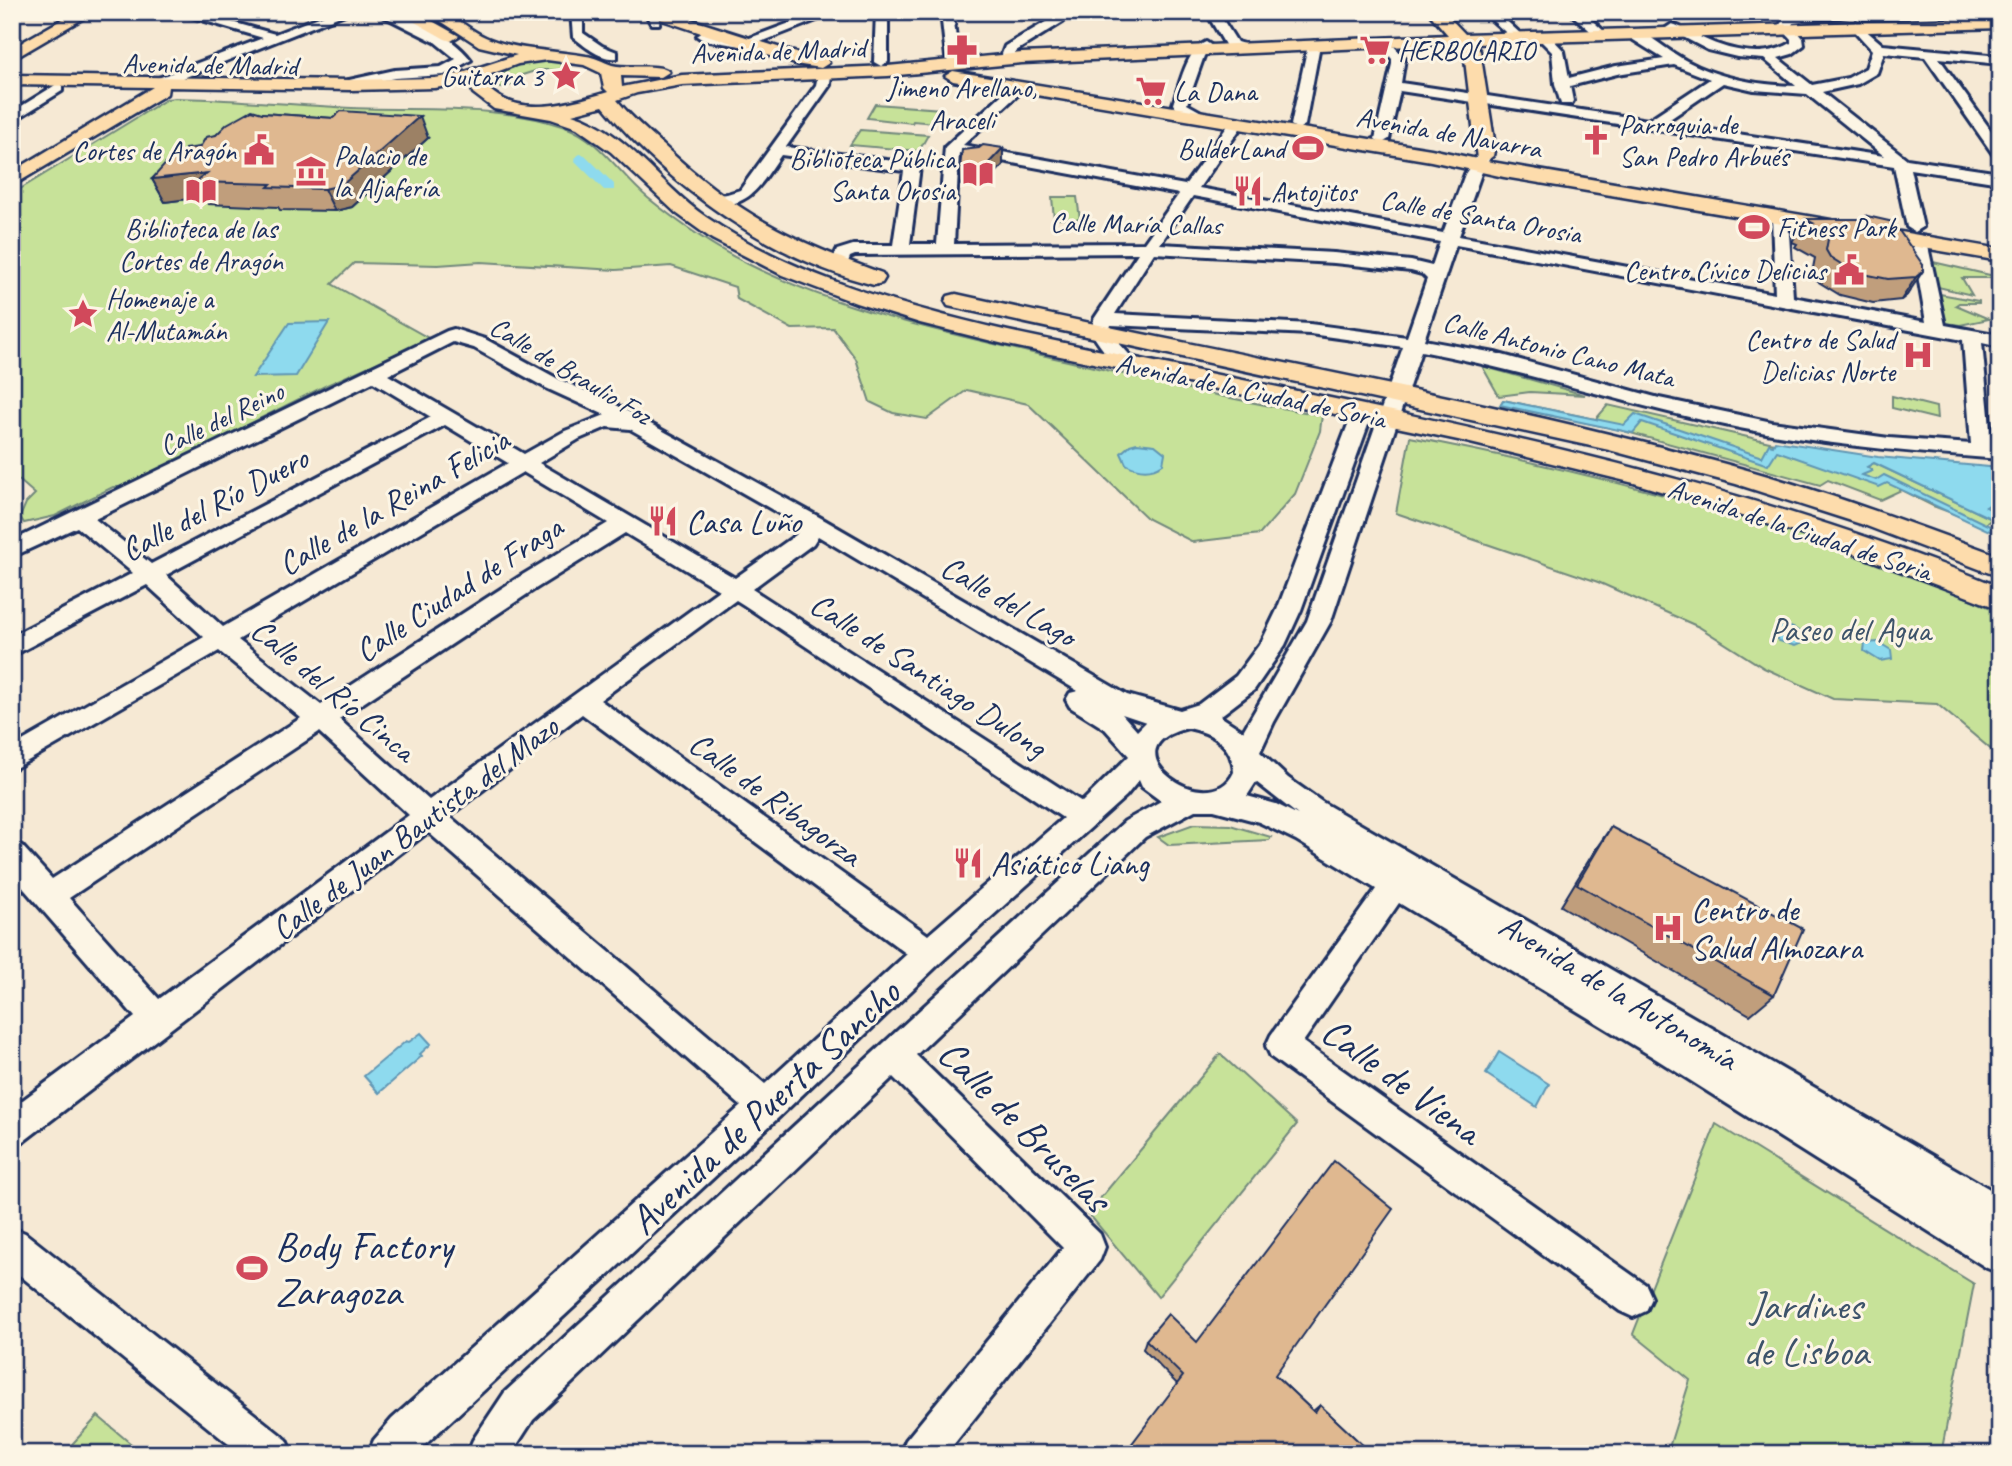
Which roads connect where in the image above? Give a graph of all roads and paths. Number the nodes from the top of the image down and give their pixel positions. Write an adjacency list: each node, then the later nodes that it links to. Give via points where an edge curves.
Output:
1 (73, 12): 33 (main road)
2 (87, 12): 38 (main road)
3 (181, 12): 29 (street)
4 (344, 12): 29 (street)
5 (381, 12): 56 (street, Avenida de Madrid, via 458,52 464,60 444,71 395,74)
6 (404, 12): 49 (main road, via 490,59)
7 (434, 12): 39 (main road, Avenida de Madrid, via 485,43)
8 (577, 12): 46 (street, via 578,34)
9 (831, 12): 30 (street)
10 (882, 12): 48 (street)
11 (947, 12): 43 (street)
12 (1063, 12): 41 (street, via 1010,49)
13 (1212, 12): 34 (street)
14 (1436, 12): 28 (main road)
15 (1489, 12): 25 (street)
16 (1575, 12): 23 (street)
17 (1840, 13): 20 (street, via 1792,19)
18 (652, 15): 26 (main road); 30 (main road)
19 (2000, 21): 20 (main road, Avenida de Madrid); 21 (main road, Avenida de Madrid)
20 (1786, 26): 21 (main road, Avenida de Madrid); 22 (main road, Avenida de Madrid); 40 (street, via 1798,45)
21 (1856, 26): 36 (street)
22 (1676, 30): 23 (main road, Avenida de Madrid); 24 (main road, Avenida de Madrid); 40 (street, via 1712,47)
23 (1599, 32): 24 (main road, Avenida de Madrid); 25 (main road, Avenida de Madrid); 27 (main road, Avenida de Madrid)
24 (1631, 33): 45 (street)
25 (1515, 35): 27 (main road, Avenida de Madrid); 28 (main road, Avenida de Madrid)
26 (703, 36): 30 (street); 50 (main road, via 768,60 762,66)
27 (1543, 36): 55 (street, via 1558,51)
28 (1461, 37): 31 (main road, Avenida de Madrid); 34 (main road, Avenida de Madrid); 62 (main road, via 1472,51)
29 (276, 38): 58 (street)
30 (748, 43): 47 (main road, via 807,61)
31 (1384, 43): 32 (main road, Avenida de Madrid); 57 (street, via 1399,61)
32 (1314, 45): 34 (main road, Avenida de Madrid); 72 (street)
33 (12, 46)
34 (1237, 47): 35 (main road, Avenida de Madrid)
35 (1203, 48): 41 (main road, Avenida de Madrid); 65 (street)
36 (1879, 49): 37 (street); 61 (street, via 1872,70 1863,77)
37 (1929, 54): 44 (street); 76 (street)
38 (12, 55)
39 (547, 55): 46 (main road, Avenida de Madrid); 49 (main road, Avenida de Madrid)
40 (1766, 55): 61 (street)
41 (1015, 56): 43 (main road, Avenida de Madrid); 54 (main road, via 1007,72)
42 (908, 60): 43 (main road, Avenida de Navarra); 48 (main road, Avenida de Madrid)
43 (954, 60): 48 (main road, Avenida de Madrid); 54 (main road, Avenida de Navarra)
44 (2000, 60)
45 (1676, 61): 52 (street); 55 (street)
46 (610, 62): 50 (main road, Avenida de Madrid, via 638,73); 63 (main road, via 614,82)
47 (844, 65): 48 (main road, Avenida de Madrid); 50 (main road, Avenida de Madrid)
48 (885, 67): 51 (main road, Avenida de Madrid); 54 (main road, Avenida de Navarra)
49 (489, 69): 56 (main road, Avenida de Madrid, via 444,82); 64 (main road, via 479,89)
50 (742, 69)
51 (824, 74): 63 (main road, Avenida de Madrid, via 682,80); 75 (street, via 824,83)
52 (1720, 79): 61 (street); 71 (street)
53 (12, 80): 58 (main road, Avenida de Madrid)
54 (1016, 82): 65 (main road, Avenida de Navarra); 68 (main road, Avenida de Navarra); 74 (street)
55 (1562, 84): 67 (street)
56 (345, 85): 58 (main road, Avenida de Madrid)
57 (1394, 86): 62 (street); 73 (street)
58 (160, 87): 60 (main road, Avenida de Madrid); 64 (main road, Avenida de Madrid, via 391,92); 80 (main road)
59 (12, 88): 60 (main road, Avenida de Madrid)
60 (57, 88): 69 (street)
61 (1811, 90): 78 (street)
62 (1478, 97): 67 (street); 77 (main road, via 1486,146)
63 (608, 98): 66 (main road, Avenida de Madrid, via 577,108); 82 (main road, via 615,111)
64 (490, 100): 66 (main road, Avenida de Madrid)
65 (1181, 106): 68 (street); 72 (main road, Avenida de Navarra)
66 (538, 111): 102 (main road, Avenida de la Ciudad de Soria, via 596,131 699,221 821,283 916,314)
67 (1567, 111): 71 (street)
68 (1200, 117): 70 (main road, Avenida de Navarra)
69 (12, 118)
70 (1237, 123): 77 (main road, Avenida de Navarra); 81 (street)
71 (1652, 124): 78 (street)
72 (1298, 125): 73 (main road, Avenida de Navarra)
73 (1382, 139): 77 (main road, Avenida de Navarra)
74 (952, 147): 81 (street, Calle de Santa Orosia); 89 (street)
75 (776, 150): 82 (street, via 746,193); 88 (street, via 912,167)
76 (2000, 154)
77 (1480, 160): 83 (main road, Avenida de Navarra); 84 (main road, Avenida de Navarra); 85 (street)
78 (1901, 162): 79 (street); 84 (street)
79 (2000, 178)
80 (12, 180)
81 (1189, 191): 85 (street, Calle de Santa Orosia); 87 (street)
82 (713, 199): 91 (main road, via 746,221)
83 (1780, 218): 84 (main road, Avenida de Navarra); 95 (street)
84 (1917, 234): 86 (main road, Avenida de Navarra); 90 (main road, Avenida de Navarra); 97 (street)
85 (1451, 239): 92 (street); 95 (street, Calle de Santa Orosia)
86 (2000, 241)
87 (1149, 248): 89 (street, Calle María Callas); 92 (street, Calle María Callas, via 1355,260 1424,269); 96 (street)
88 (901, 249): 89 (street, Calle María Callas); 91 (street, Calle María Callas, via 849,251)
89 (945, 249)
90 (2000, 255)
91 (839, 266): 93 (main road)
92 (1436, 278): 101 (street)
93 (892, 284)
94 (935, 296): 96 (main road, Avenida de la Ciudad de Soria)
95 (1784, 300): 97 (street, Calle de Santa Orosia)
96 (1102, 326): 101 (street, Calle Antonio Cano Mata, via 1310,329); 102 (street, via 1109,346); 104 (main road, Avenida de la Ciudad de Soria)
97 (1936, 328): 98 (street, Calle de Santa Orosia)
98 (1972, 336): 100 (street, Calle de Santa Orosia); 108 (street)
99 (460, 339): 103 (street, Calle del Reino); 106 (street, Calle de Braulio Foz, via 468,349); 107 (street, Calle de Braulio Foz, via 478,343)
100 (2000, 341)
101 (1414, 343): 104 (street); 108 (street, Calle Antonio Cano Mata, via 1772,428)
102 (1128, 363): 104 (main road, Avenida de la Ciudad de Soria)
103 (375, 375): 105 (street, Calle de Santiago Dulong); 110 (street, Calle del Reino)
104 (1382, 409): 114 (main road, Avenida de la Ciudad de Soria, via 1619,443 1810,496); 117 (main road, Avenida de la Ciudad de Soria, via 1702,493 1802,524); 122 (street, via 1273,645 1233,693 1208,711); 123 (street, via 1319,621)
105 (446, 417): 109 (street, Calle de Santiago Dulong); 115 (street, Calle del Río Duero)
106 (598, 422): 107 (street); 109 (street, Calle de la Reina Felicia); 112 (street, Calle de Braulio Foz)
107 (630, 423): 112 (street, Calle de Braulio Foz)
108 (1991, 453)
109 (524, 463): 111 (street, Calle de Santiago Dulong); 118 (street, Calle de la Reina Felicia)
110 (79, 517): 113 (street, Calle del Reino); 115 (street, Calle del Río Cinca)
111 (625, 523): 116 (street, Calle de Santiago Dulong); 121 (street, Calle Ciudad de Fraga)
112 (809, 531): 116 (street, Calle de Juan Bautista del Mazo); 122 (street, Calle del Lago, via 1118,702); 124 (street, Calle del Lago, via 1102,713)
113 (12, 550)
114 (2000, 567)
115 (148, 575): 118 (street, Calle del Río Cinca); 119 (street, Calle del Río Duero)
116 (736, 589): 120 (street, Calle de Juan Bautista del Mazo); 132 (street, Calle de Santiago Dulong)
117 (2000, 599)
118 (221, 639): 121 (street, Calle del Río Cinca); 127 (street, Calle de la Reina Felicia)
119 (12, 647)
120 (582, 700): 131 (street, Calle de Juan Bautista del Mazo); 138 (street, Calle de Ribagorza)
121 (320, 718): 131 (street, Calle del Río Cinca); 137 (street, Calle Ciudad de Fraga)
122 (1182, 719): 125 (street, via 1219,726 1236,738); 126 (street, via 1152,731)
123 (1261, 722): 125 (street); 128 (street, via 1266,761)
124 (1117, 727): 126 (street, Calle del Lago); 129 (street, via 1121,752)
125 (1246, 754): 128 (street, Avenida de la Autonomía); 130 (street, via 1247,770 1241,782 1230,793)
126 (1141, 756): 129 (street, Avenida de Puerta Sancho); 130 (street, via 1153,783 1170,794)
127 (12, 760)
128 (1278, 786): 143 (street, Avenida de la Autonomía, via 1323,817)
129 (1116, 788): 132 (street, Avenida de Puerta Sancho)
130 (1203, 800): 133 (street, Avenida de Puerta Sancho); 134 (street, Avenida de la Autonomía, via 1252,807)
131 (429, 815): 139 (street, Calle de Juan Bautista del Mazo); 141 (street, Calle del Río Cinca)
132 (1083, 817): 138 (street, Avenida de Puerta Sancho)
133 (1152, 818): 134 (street, Avenida de la Autonomía, via 1228,813); 140 (street, Avenida de Puerta Sancho, via 1135,828)
134 (1280, 818): 136 (street, Avenida de la Autonomía)
135 (12, 854): 137 (street)
136 (1395, 885): 145 (street, Avenida de la Autonomía); 146 (street, Calle de Viena, via 1282,1046)
137 (49, 896): 139 (street)
138 (929, 953): 141 (street, Avenida de Puerta Sancho)
139 (157, 1020): 142 (street, Calle de Juan Bautista del Mazo)
140 (894, 1055): 147 (street, Calle de Bruselas, via 1087,1247); 150 (street, Avenida de Puerta Sancho, via 519,1406)
141 (766, 1106): 149 (street, Avenida de Puerta Sancho, via 476,1368)
142 (12, 1129)
143 (2000, 1216)
144 (12, 1246): 148 (street)
145 (2000, 1255)
146 (1633, 1298)
147 (923, 1453)
148 (273, 1454)
149 (388, 1454)
150 (487, 1454)

